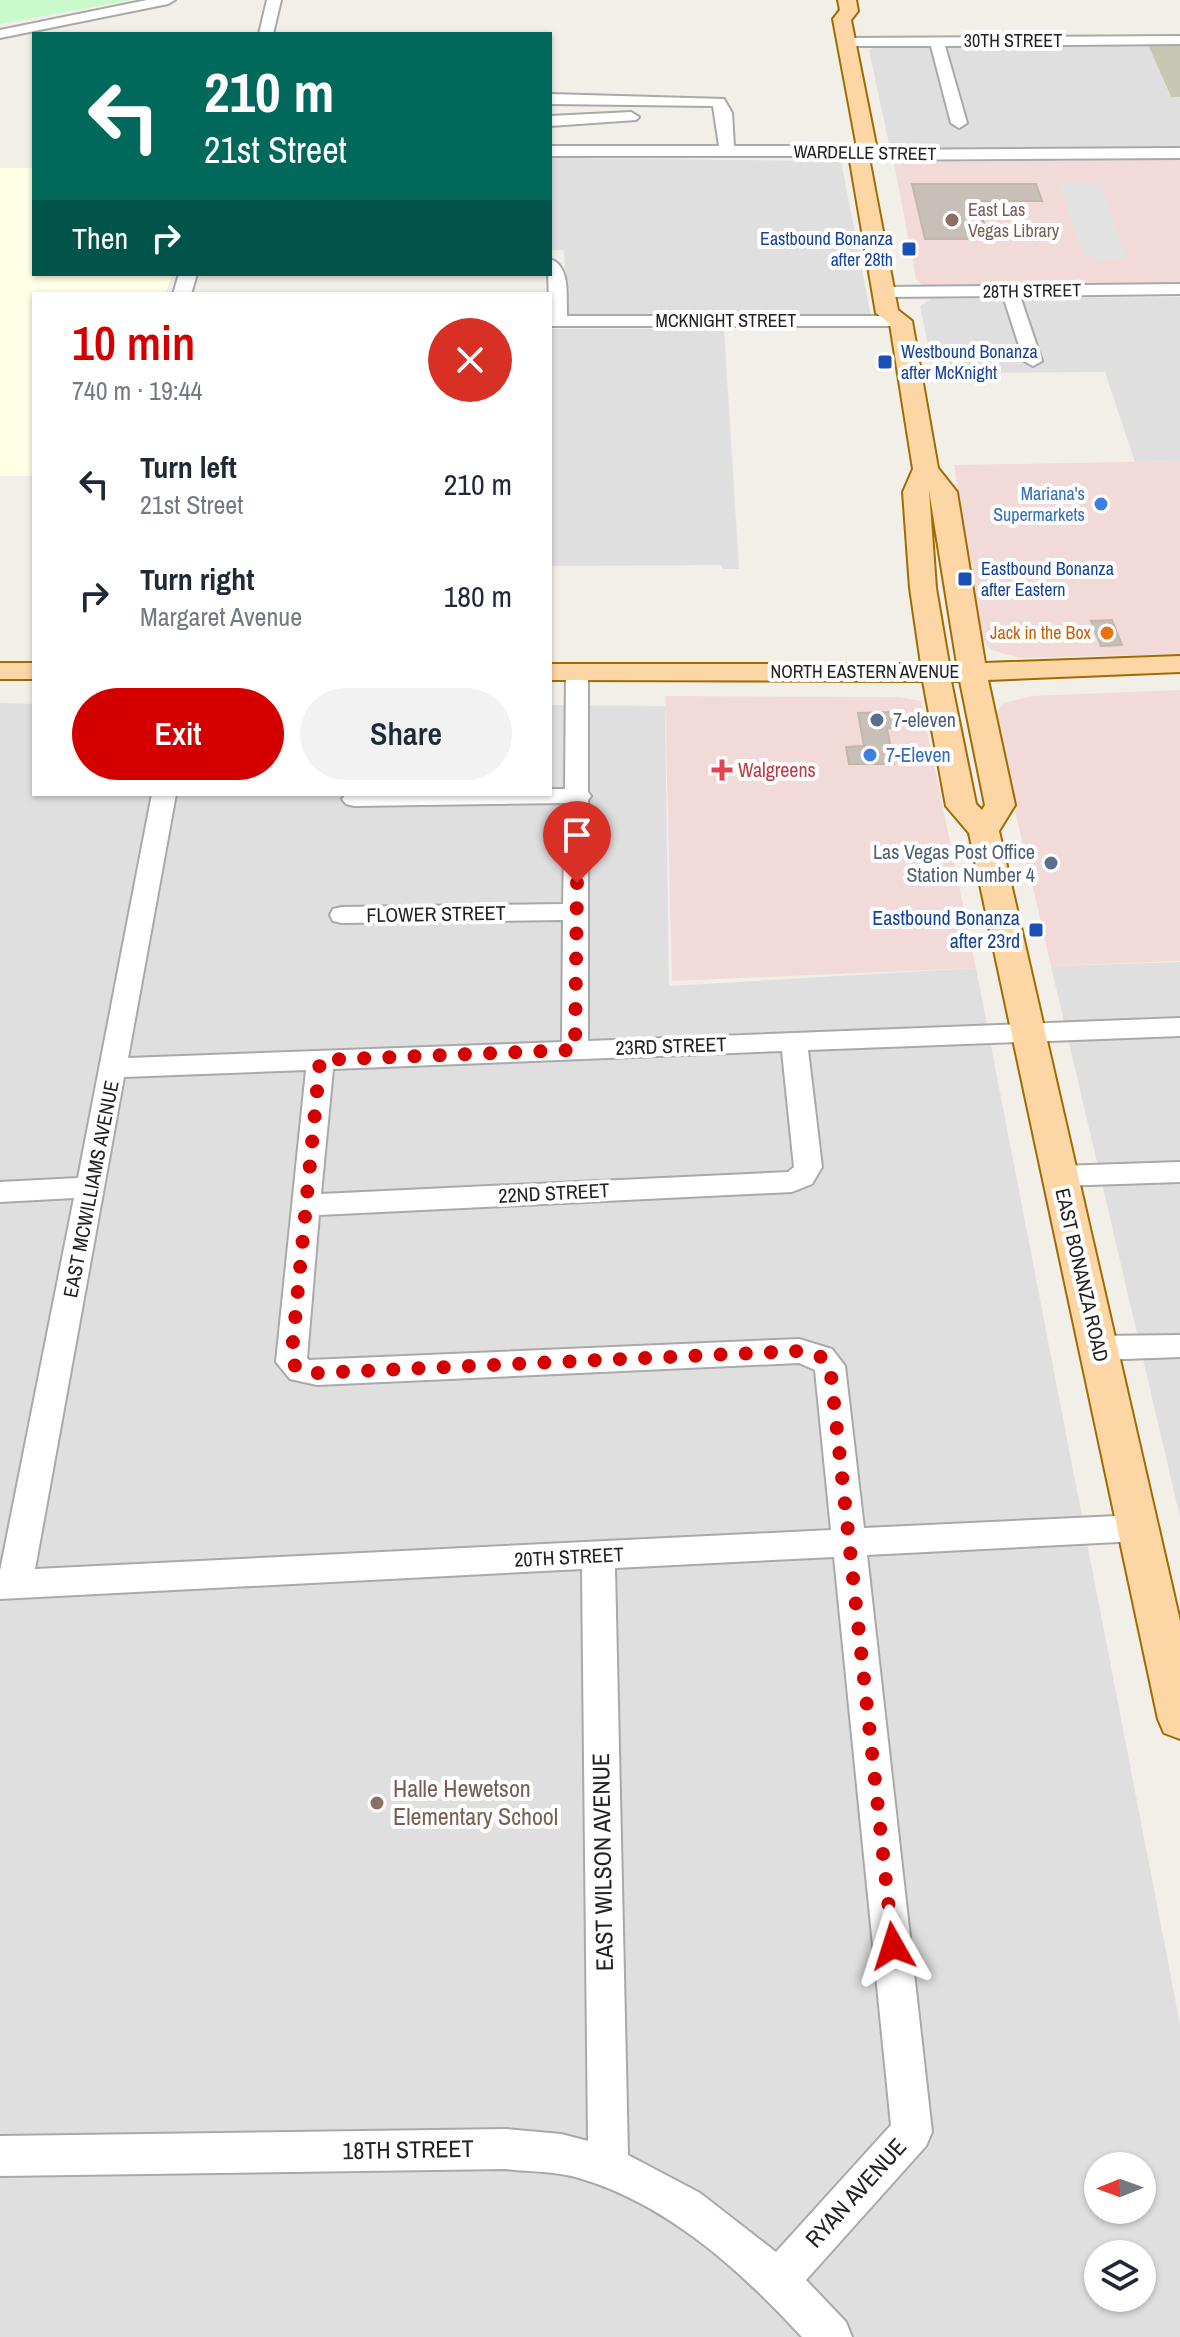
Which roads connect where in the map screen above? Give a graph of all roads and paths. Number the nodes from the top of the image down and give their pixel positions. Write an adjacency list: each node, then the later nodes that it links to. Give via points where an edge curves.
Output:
1 (168, 0): 6 (street)
2 (274, 0): 5 (street)
3 (830, 0): 4 (main road, EAST BONANZA ROAD, via 832,12)
4 (844, 10): 9 (main road, EAST BONANZA ROAD)
5 (266, 32)
6 (0, 34)
7 (1180, 40): 8 (street, 30TH STREET)
8 (937, 41): 9 (street, 30TH STREET); 13 (street)
9 (847, 42): 17 (main road, EAST BONANZA ROAD)
10 (552, 99): 11 (street, via 707,99 719,102)
11 (724, 114): 12 (street); 15 (street)
12 (552, 121)
13 (959, 123)
14 (552, 151): 15 (street, WARDELLE STREET)
15 (727, 151): 17 (street, WARDELLE STREET)
16 (1180, 153): 17 (street, WARDELLE STREET)
17 (868, 155): 18 (main road, EAST BONANZA ROAD, via 879,161); 18 (main road, EAST BONANZA ROAD, via 860,161)
18 (893, 261): 22 (main road, EAST BONANZA ROAD)
19 (552, 265): 23 (street)
20 (1180, 289): 21 (street, 28TH STREET)
21 (1010, 291): 22 (street, 28TH STREET); 25 (street)
22 (895, 292): 24 (main road, EAST BONANZA ROAD, via 887,313)
23 (554, 321): 24 (street, MCKNIGHT STREET)
24 (901, 321): 26 (main road, EAST BONANZA ROAD)
25 (1033, 361)
26 (921, 481): 27 (main road, EAST BONANZA ROAD, via 944,492); 36 (main road, EAST BONANZA ROAD, via 923,588)
27 (964, 630): 29 (main road, via 974,646 995,658); 32 (main road, EAST BONANZA ROAD)
28 (1180, 664): 29 (main road, NORTH EASTERN AVENUE)
29 (1094, 667): 32 (main road, NORTH EASTERN AVENUE)
30 (0, 671): 31 (main road)
31 (32, 671)
32 (974, 679): 36 (main road, NORTH EASTERN AVENUE); 38 (main road, NORTH EASTERN AVENUE); 41 (main road, EAST BONANZA ROAD)
33 (0, 680): 34 (main road)
34 (32, 680)
35 (563, 680): 36 (main road, NORTH EASTERN AVENUE); 43 (street)
36 (936, 680): 45 (main road, EAST BONANZA ROAD, via 961,806)
37 (1180, 680): 38 (main road, NORTH EASTERN AVENUE)
38 (1049, 685): 41 (main road, via 994,702)
39 (0, 690): 40 (main road)
40 (32, 690)
41 (984, 734): 45 (main road, EAST BONANZA ROAD, via 1000,805)
42 (164, 796): 53 (street, EAST MCWILLIAMS AVENUE)
43 (579, 796): 44 (street); 46 (street)
44 (354, 799)
45 (984, 831): 49 (main road, EAST BONANZA ROAD)
46 (577, 912): 47 (street, FLOWER STREET); 51 (street)
47 (342, 915)
48 (1180, 1027): 49 (street, 23RD STREET)
49 (1028, 1032): 50 (street, 23RD STREET); 55 (main road, EAST BONANZA ROAD)
50 (794, 1041): 51 (street, 23RD STREET); 58 (street, 22ND STREET, via 808,1167 792,1182)
51 (575, 1050): 52 (street, 23RD STREET)
52 (320, 1060): 53 (street, 23RD STREET); 58 (street)
53 (114, 1068): 56 (street, EAST MCWILLIAMS AVENUE)
54 (1180, 1172): 55 (street)
55 (1060, 1176): 60 (main road, EAST BONANZA ROAD)
56 (92, 1187): 57 (street); 64 (street, EAST MCWILLIAMS AVENUE)
57 (0, 1192)
58 (305, 1205): 62 (street, RYAN AVENUE, via 291,1362 301,1371 799,1351 821,1357 830,1366)
59 (1180, 1346): 60 (street)
60 (1098, 1348): 61 (main road, EAST BONANZA ROAD)
61 (1138, 1528): 62 (street, 20TH STREET); 65 (main road, EAST BONANZA ROAD)
62 (850, 1543): 63 (street, 20TH STREET); 68 (street, RYAN AVENUE, via 912,2132)
63 (598, 1556): 64 (street, 20TH STREET); 67 (street, EAST WILSON AVENUE)
64 (8, 1585)
65 (1180, 1719)
66 (0, 2156): 67 (street, 18TH STREET, via 506,2149 577,2157)
67 (608, 2168): 68 (street, 18TH STREET, via 678,2200)
68 (779, 2279): 69 (street)
69 (831, 2337)

